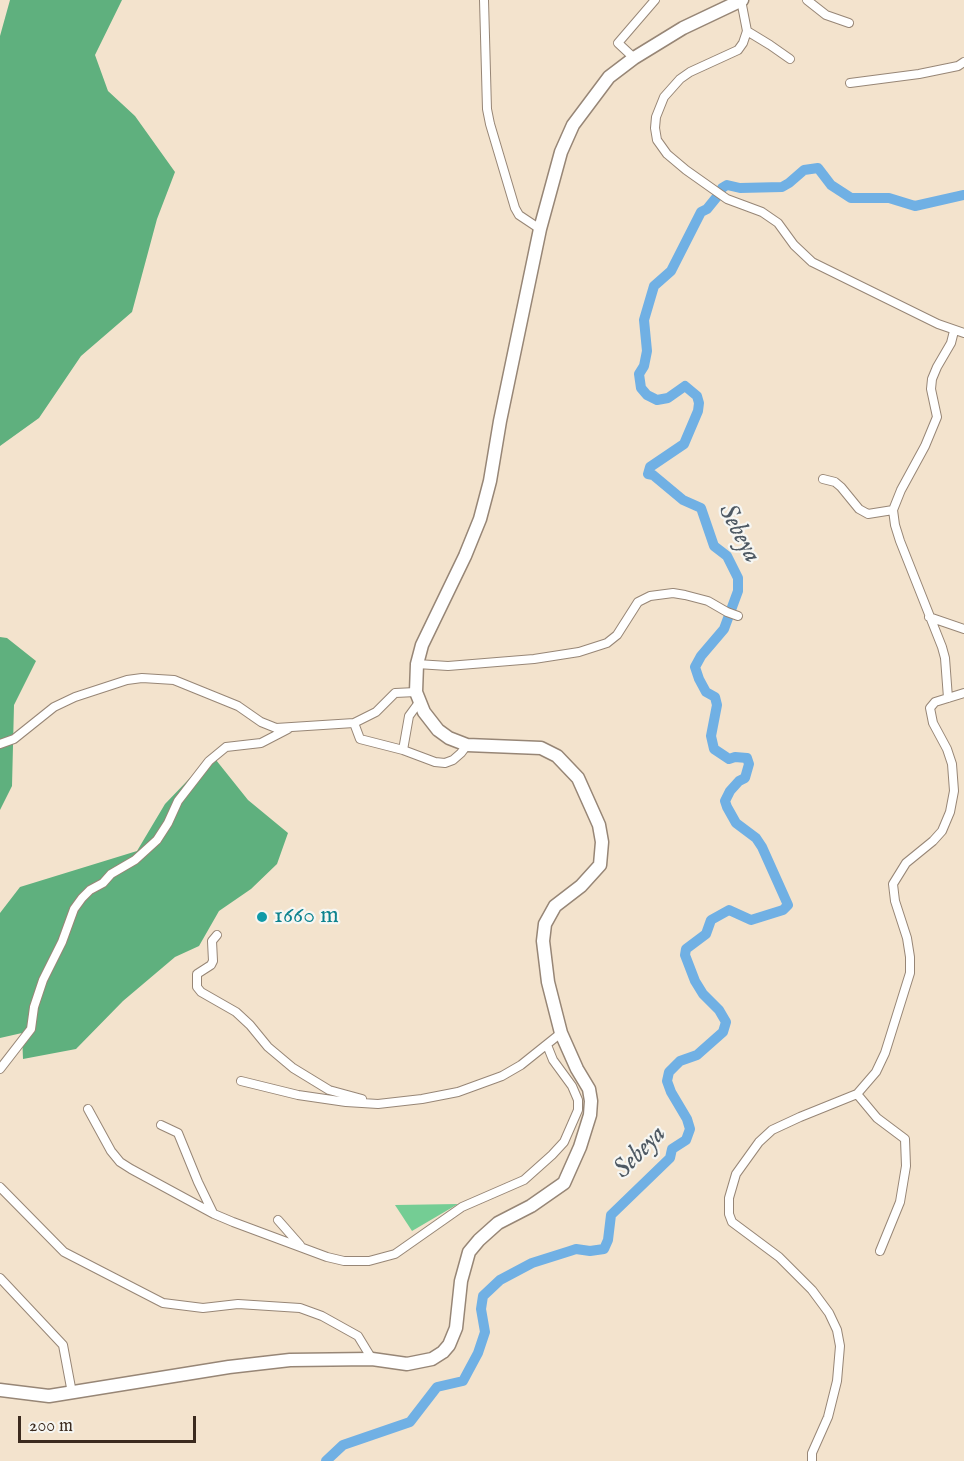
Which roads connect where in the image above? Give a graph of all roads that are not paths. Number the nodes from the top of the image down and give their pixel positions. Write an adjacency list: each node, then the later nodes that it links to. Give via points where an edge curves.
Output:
1 (484, 0): 11 (street, via 490,124 515,208)
2 (655, 0): 7 (street, via 618,43)
3 (741, 0): 6 (street); 7 (highway)
4 (807, 0): 5 (street, via 826,15)
5 (849, 23)
6 (747, 31): 8 (street); 12 (street, via 738,50 690,72 664,97 656,117 657,140 667,154 727,199 762,212 778,223 812,262)
7 (633, 58): 11 (highway, via 609,77 573,125 561,152)
8 (790, 60)
9 (964, 62): 10 (street, via 919,74)
10 (850, 83)
11 (540, 229): 19 (highway, via 480,519)
12 (954, 331): 13 (street); 15 (street, via 932,379 937,417)
13 (964, 333)
14 (823, 479): 15 (street, via 835,482 867,514)
15 (893, 510): 17 (street, via 900,541)
16 (733, 614): 19 (street, via 685,595 650,596 638,602 607,643 579,652 448,666)
17 (929, 617): 18 (street); 22 (street, via 945,658)
18 (964, 629)
19 (417, 664): 21 (highway)
20 (964, 693): 22 (street)
21 (418, 696): 23 (street, via 395,693 376,712); 26 (highway, via 438,730); 27 (street, via 409,716)
22 (948, 698): 33 (street, via 935,702 930,714 952,764 953,801 942,831 906,862 893,884 907,938 910,973 885,1053 876,1072)
23 (354, 723): 24 (street); 27 (street, via 360,739)
24 (288, 729): 25 (street, via 266,725 238,706 174,680 142,678 75,697 54,707 14,739); 31 (street, via 261,743 226,747 209,761 178,801 157,840 82,898 43,980 31,1029)
25 (0, 744)
26 (467, 745): 27 (street, via 462,753 445,763); 29 (highway, via 541,748 557,756 578,778 598,825 602,842 600,865 555,906 545,924 543,954)
27 (403, 750)
28 (217, 935): 34 (street, via 212,941 211,965 197,974 201,992 236,1012 268,1047 315,1083)
29 (561, 1033): 30 (street); 43 (highway, via 589,1089 591,1101 580,1147 564,1183 498,1223 469,1252 456,1328 443,1352 432,1359 406,1364)
30 (547, 1045): 34 (street, via 521,1065 480,1085 422,1099); 40 (street, via 572,1086 578,1110 564,1142 524,1180 462,1207 395,1254 382,1258 344,1261)
31 (0, 1069)
32 (241, 1081): 34 (street, via 298,1095)
33 (857, 1095): 41 (street, via 877,1118 905,1139 906,1166 900,1202); 46 (street, via 772,1130 741,1166 729,1198 732,1222 780,1257 812,1290 837,1329 837,1381)
34 (378, 1104)
35 (88, 1109): 38 (street, via 120,1162)
36 (161, 1125): 38 (street, via 178,1133)
37 (0, 1187): 43 (street, via 63,1252 163,1303 203,1308 238,1304 300,1308 358,1336)
38 (214, 1214): 40 (street)
39 (278, 1220): 40 (street)
40 (301, 1246)
41 (880, 1251)
42 (0, 1278): 45 (street, via 63,1345)
43 (372, 1359): 45 (highway, via 290,1360)
44 (0, 1390): 45 (highway, via 49,1396)
45 (72, 1393)
46 (812, 1461)

